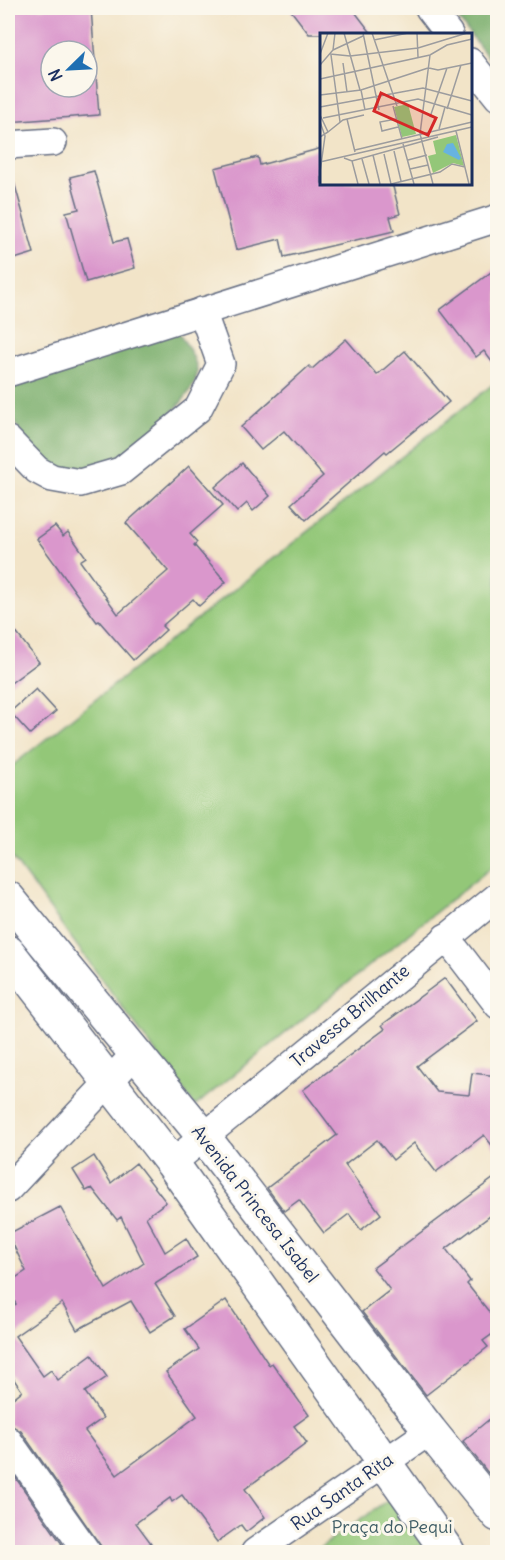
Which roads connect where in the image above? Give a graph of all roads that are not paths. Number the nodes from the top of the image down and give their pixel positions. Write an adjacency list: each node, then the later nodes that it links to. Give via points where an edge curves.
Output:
1 (429, 8): 2 (street)
2 (448, 33)
3 (472, 63): 4 (street)
4 (498, 97)
5 (53, 142): 6 (street)
6 (8, 145)
7 (498, 218): 8 (street)
8 (202, 310): 9 (street); 10 (street, via 221,364 198,409 121,471 80,483 52,478 37,470)
9 (8, 373)
10 (8, 440)
11 (498, 896): 13 (street, Travessa Brilhante)
12 (8, 898): 16 (main road, Avenida Princesa Isabel)
13 (446, 937): 15 (street); 18 (street, Travessa Brilhante)
14 (8, 952): 17 (main road)
15 (498, 1005)
16 (135, 1054): 17 (street); 18 (main road, Avenida Princesa Isabel)
17 (108, 1081): 19 (main road); 20 (street)
18 (204, 1137): 19 (street, Travessa Brilhante); 21 (main road, Avenida Princesa Isabel)
19 (172, 1163): 22 (main road)
20 (8, 1189)
21 (298, 1259): 22 (main road); 23 (main road, Avenida Princesa Isabel)
22 (262, 1288): 25 (main road)
23 (430, 1431): 25 (street, Rua Santa Rita); 26 (main road, Avenida Princesa Isabel)
24 (8, 1440): 27 (street)
25 (385, 1462): 28 (street, Rua Santa Rita); 29 (main road)
26 (498, 1515)
27 (87, 1552)
28 (255, 1552)
29 (448, 1552)

